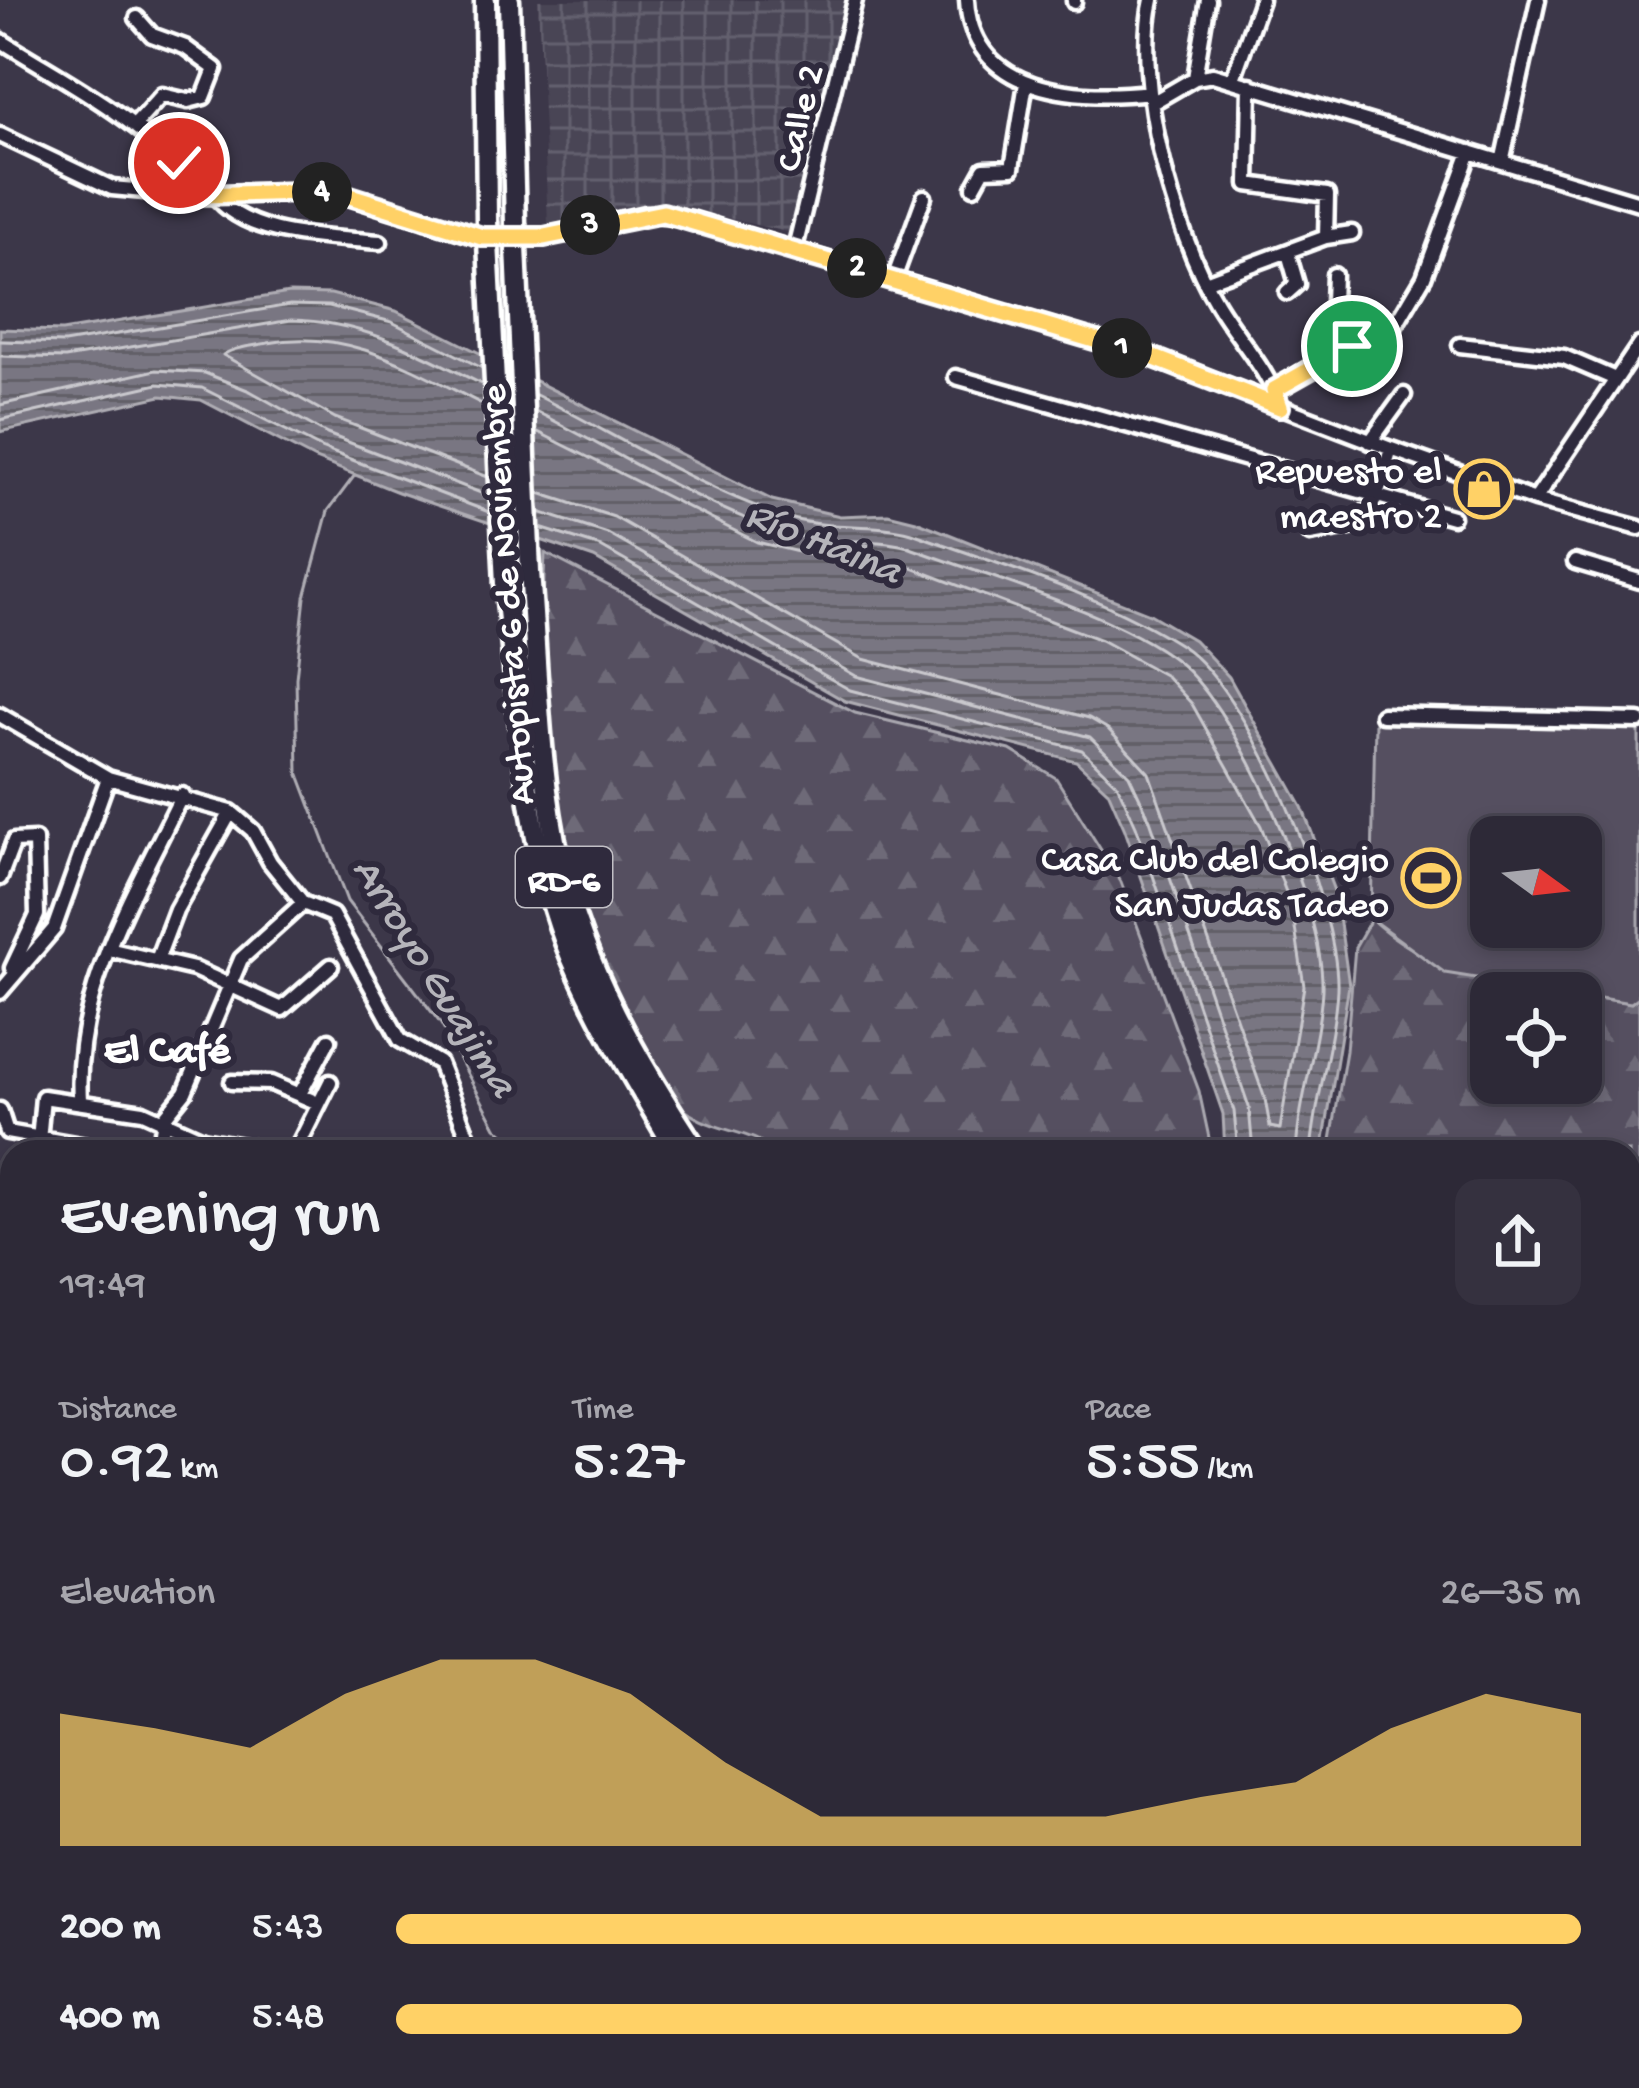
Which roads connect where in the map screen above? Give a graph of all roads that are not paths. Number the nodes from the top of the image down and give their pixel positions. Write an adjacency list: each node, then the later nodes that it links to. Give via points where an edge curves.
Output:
1 (485, 0): 77 (highway, Autopista 6 de Noviembre / RD-6, bridge, via 506,584 533,822 570,954)
2 (509, 0): 78 (highway, Autopista 6 de Noviembre / RD-6, bridge, via 530,572 560,863 593,963)
3 (855, 0): 27 (street, Calle 2)
4 (967, 0): 13 (street, via 974,40 997,68)
5 (1152, 0): 15 (street, via 1144,50)
6 (1208, 0): 11 (street)
7 (1261, 0): 12 (street)
8 (1538, 0): 19 (street)
9 (137, 18): 16 (street, via 152,35 215,69 204,97 162,95)
10 (0, 40): 16 (street)
11 (1195, 79): 12 (street); 15 (street)
12 (1233, 79): 14 (street)
13 (1026, 83): 15 (street); 20 (street, via 1012,168 984,169)
14 (1250, 85): 18 (street); 25 (street, via 1248,184 1327,195)
15 (1151, 98): 31 (street, via 1163,164)
16 (134, 126): 21 (street)
17 (0, 136): 21 (street, via 112,188)
18 (1470, 152): 19 (street); 35 (street, via 1408,306 1383,342)
19 (1502, 162): 23 (street)
20 (974, 187)
21 (208, 195): 26 (street, via 230,212 285,231); 27 (street, via 334,191 482,237 544,237 663,213)
22 (924, 197): 30 (street)
23 (1639, 202)
24 (1352, 233): 25 (street)
25 (1326, 237): 28 (street)
26 (380, 242)
27 (795, 248): 30 (street)
28 (1288, 253): 31 (street); 32 (street, via 1298,284)
29 (1334, 275): 35 (street, via 1333,303)
30 (894, 279): 40 (street, via 1152,357)
31 (1205, 282): 38 (street)
32 (1287, 293)
33 (1460, 345): 37 (street, via 1564,358)
34 (1639, 345): 37 (street)
35 (1352, 346): 38 (street)
36 (956, 377): 43 (street)
37 (1613, 378): 44 (street)
38 (1274, 390): 40 (street)
39 (1404, 395): 41 (street)
40 (1280, 407): 41 (street)
41 (1370, 442): 42 (street)
42 (1391, 449): 43 (street); 44 (street)
43 (1376, 499): 45 (street); 47 (street, via 1348,531)
44 (1535, 500): 46 (street)
45 (1452, 517)
46 (1639, 528)
47 (1310, 534)
48 (1575, 562): 49 (street)
49 (1639, 581)
50 (1382, 715): 52 (street)
51 (0, 716): 53 (street)
52 (1639, 721)
53 (108, 778): 54 (street); 62 (street, via 54,929)
54 (182, 795): 55 (street); 58 (street)
55 (231, 812): 57 (street); 59 (street)
56 (0, 878): 62 (street, via 14,842 35,840 37,915)
57 (303, 903): 61 (street, via 241,959); 76 (street, via 332,915 400,1040 439,1064)
58 (108, 949): 59 (street); 67 (street, via 86,1011)
59 (157, 960): 61 (street)
60 (331, 966): 61 (street, via 282,1009)
61 (231, 986): 70 (street, via 185,1092)
62 (2, 988)
63 (329, 1040): 66 (street)
64 (232, 1082): 66 (street)
65 (330, 1082): 68 (street)
66 (301, 1092): 68 (street)
67 (80, 1100): 70 (street); 72 (street, via 44,1097)
68 (318, 1103): 75 (street)
69 (0, 1110): 71 (street, via 8,1132)
70 (164, 1118): 73 (street); 74 (street)
71 (27, 1140)
72 (40, 1140)
73 (161, 1140)
74 (209, 1140)
75 (301, 1140)
76 (467, 1140)
77 (670, 1140)
78 (691, 1140)

